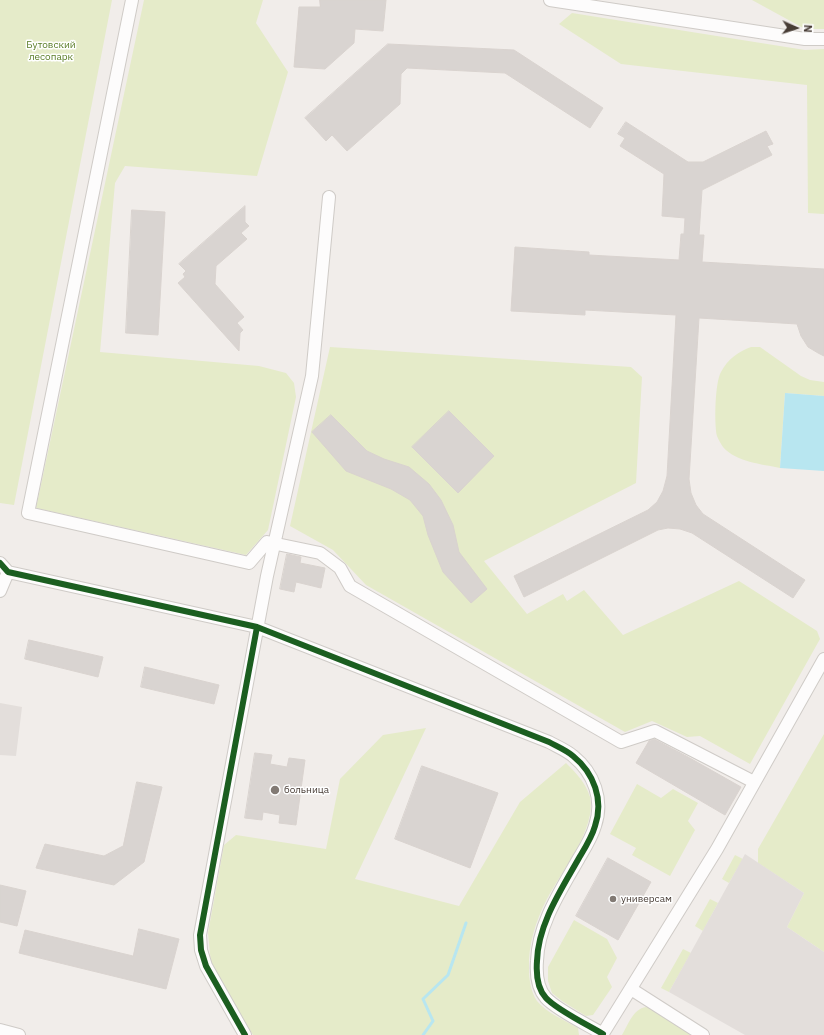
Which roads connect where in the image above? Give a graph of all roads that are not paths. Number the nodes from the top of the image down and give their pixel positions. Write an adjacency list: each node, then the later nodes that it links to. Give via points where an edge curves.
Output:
1 (132, 0): 5 (street, via 28,513 250,563 266,542)
2 (550, 0): 3 (street, via 805,39)
3 (824, 39)
4 (329, 197): 5 (street, via 312,376)
5 (274, 544): 8 (street); 10 (street, via 320,552 340,568 350,586 621,742 655,731)
6 (3, 570): 7 (street); 8 (street)
7 (0, 591)
8 (257, 627): 14 (street, via 200,935 206,966); 15 (street, via 549,742 572,755 588,771 596,789 599,808 595,826 542,930 536,971 539,986 547,998)
9 (824, 660): 10 (street)
10 (754, 782): 11 (street, via 717,849)
11 (631, 988): 15 (street); 16 (street)
12 (0, 1030): 13 (street)
13 (19, 1035)
14 (245, 1035)
15 (602, 1035)
16 (702, 1035)

